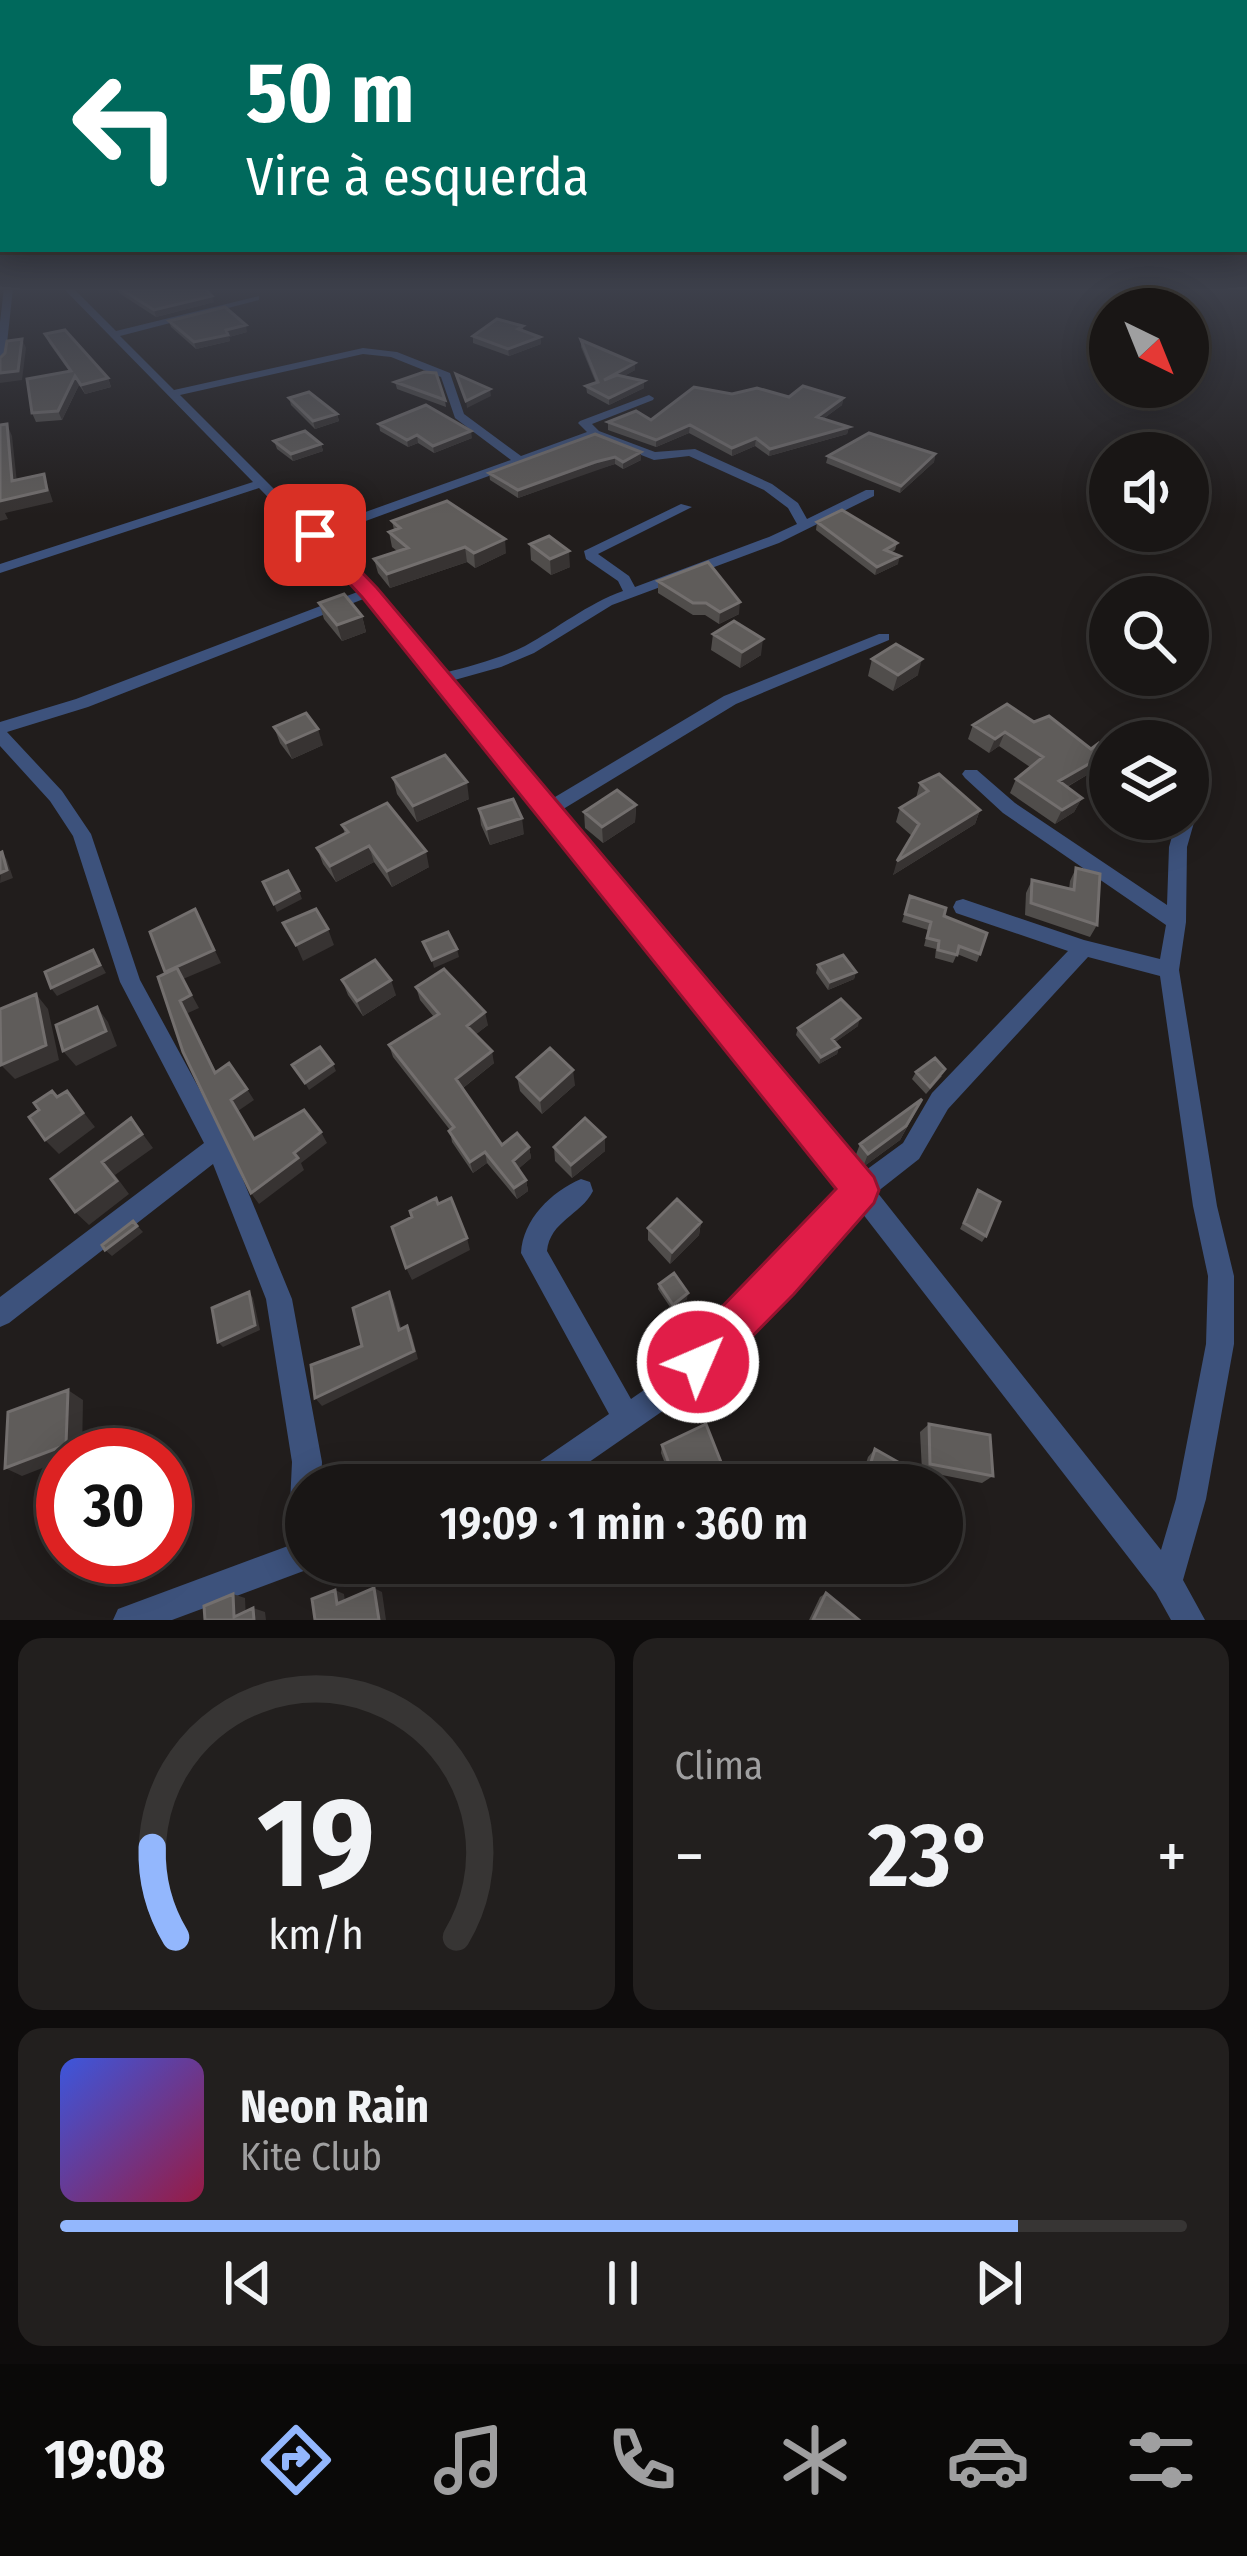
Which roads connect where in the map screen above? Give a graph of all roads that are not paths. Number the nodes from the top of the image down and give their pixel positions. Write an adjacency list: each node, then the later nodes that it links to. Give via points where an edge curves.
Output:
1 (143, 364): 4 (street)
2 (304, 364): 4 (street)
3 (416, 364): 7 (street, via 446,375 459,416)
4 (170, 394): 8 (street)
5 (649, 398): 6 (street, via 584,423)
6 (595, 434): 7 (street); 11 (street, via 654,456 691,452 768,487)
7 (520, 460): 12 (street)
8 (263, 483): 12 (street); 13 (street)
9 (870, 494): 11 (street)
10 (686, 507): 15 (street, via 591,551)
11 (804, 524): 15 (street)
12 (315, 535): 14 (street)
13 (0, 569)
14 (369, 592): 17 (street); 18 (street)
15 (631, 592): 17 (street, via 529,650)
16 (884, 637): 20 (street, via 730,700)
17 (439, 679): 20 (street)
18 (0, 731): 26 (street, via 82,835 130,982)
19 (971, 774): 23 (street)
20 (546, 811): 27 (street)
21 (1180, 840): 23 (street)
22 (963, 908): 24 (street)
23 (1176, 922): 25 (street)
24 (1084, 948): 25 (street); 27 (street, via 940,1101 911,1151)
25 (1168, 970): 34 (street, via 1221,1276 1209,1418)
26 (218, 1147): 29 (street); 31 (street, via 278,1299)
27 (860, 1190): 30 (street, via 670,1389); 34 (street)
28 (581, 1191): 30 (street, via 544,1221 534,1253)
29 (0, 1314)
30 (626, 1417): 32 (street)
31 (307, 1464)
32 (566, 1464)
33 (285, 1562): 35 (street)
34 (1167, 1582): 36 (street)
35 (129, 1620)
36 (1189, 1620)

